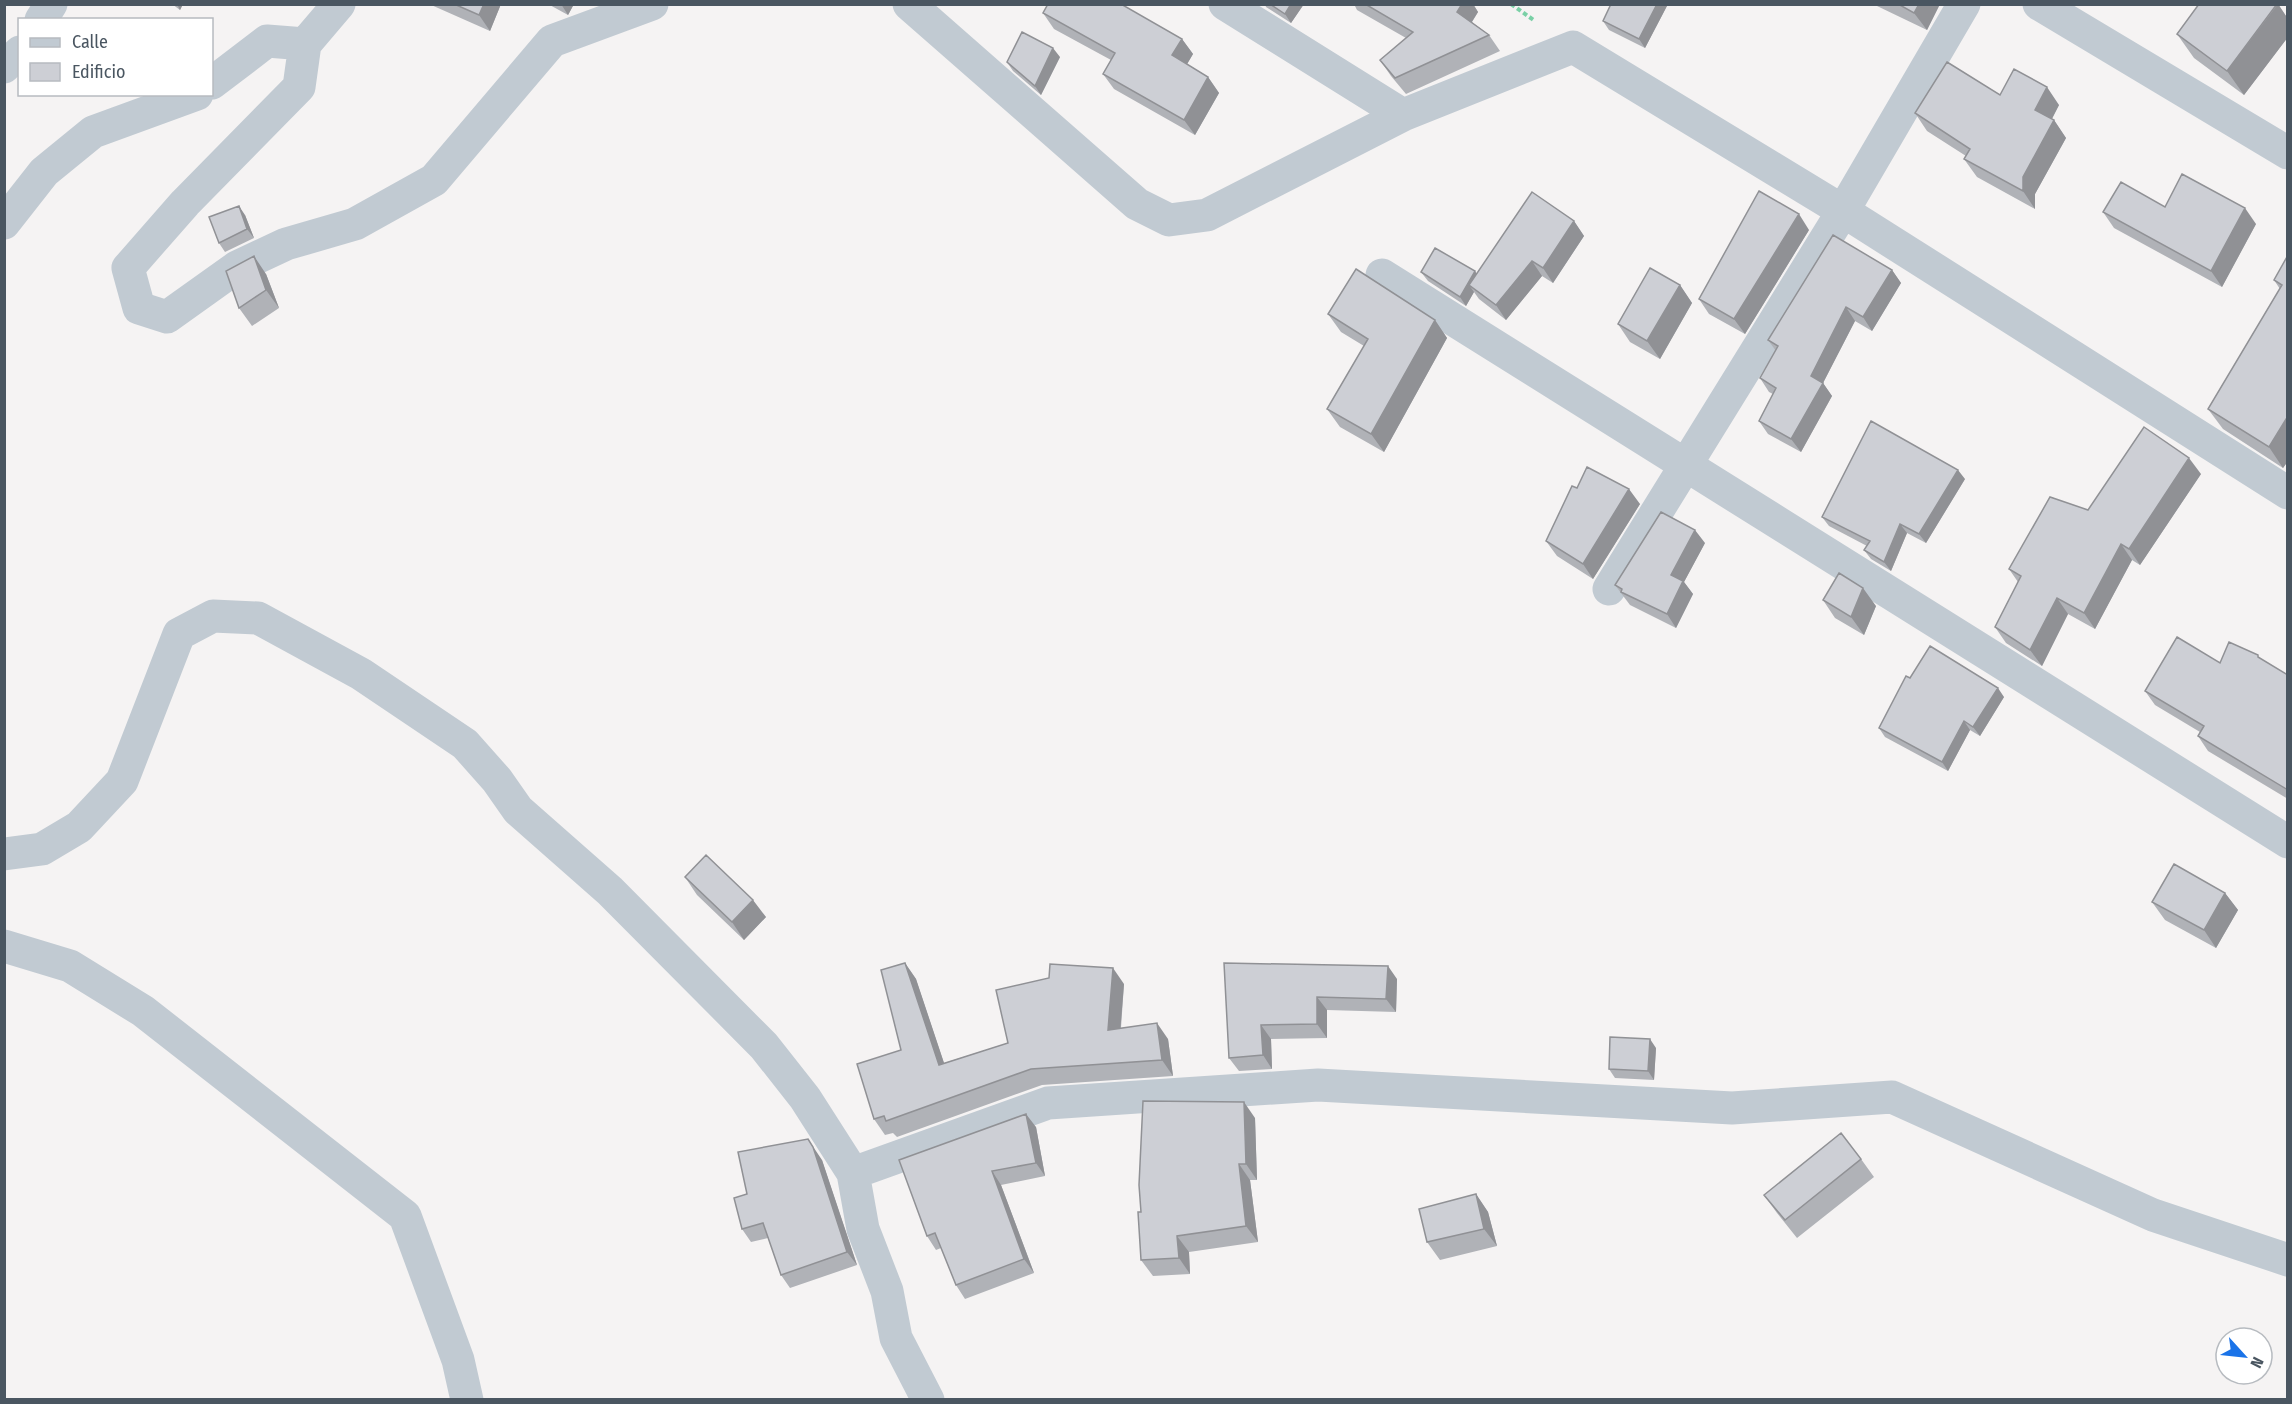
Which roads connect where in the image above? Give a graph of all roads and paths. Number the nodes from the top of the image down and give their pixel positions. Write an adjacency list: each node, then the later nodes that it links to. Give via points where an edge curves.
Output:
1 (51, 4): 8 (street)
2 (339, 4): 9 (street)
3 (652, 4): 9 (street, via 552,41 434,180 355,225 286,244 237,267 167,317 140,308 128,268 185,203 299,87)
4 (909, 4): 14 (street, via 1137,204 1169,220 1207,215)
5 (1226, 4): 14 (street)
6 (1964, 4): 16 (street)
7 (2039, 4): 15 (street)
8 (42, 18)
9 (305, 44): 12 (street, via 267,41)
10 (18, 54): 11 (street)
11 (4, 67)
12 (213, 82)
13 (192, 96): 17 (street, via 93,132 44,172)
14 (1403, 115): 16 (street, via 1572,46)
15 (2288, 153)
16 (1843, 211): 19 (street); 20 (street)
17 (4, 223)
18 (1382, 276): 19 (street)
19 (1684, 467): 21 (street); 22 (street)
20 (2288, 494)
21 (1609, 589)
22 (2288, 842)
23 (4, 854): 25 (street, via 42,849 80,827 122,781 178,634 213,616 258,618 361,674 465,744 518,810 610,891 764,1046 806,1098)
24 (4, 946): 27 (street, via 70,966 143,1011 405,1216 458,1360)
25 (853, 1173): 26 (street, via 1048,1103 1318,1085 1732,1108 1892,1097 2153,1215); 28 (street, via 863,1229 887,1291 896,1338)
26 (2288, 1260)
27 (467, 1400)
28 (928, 1400)

